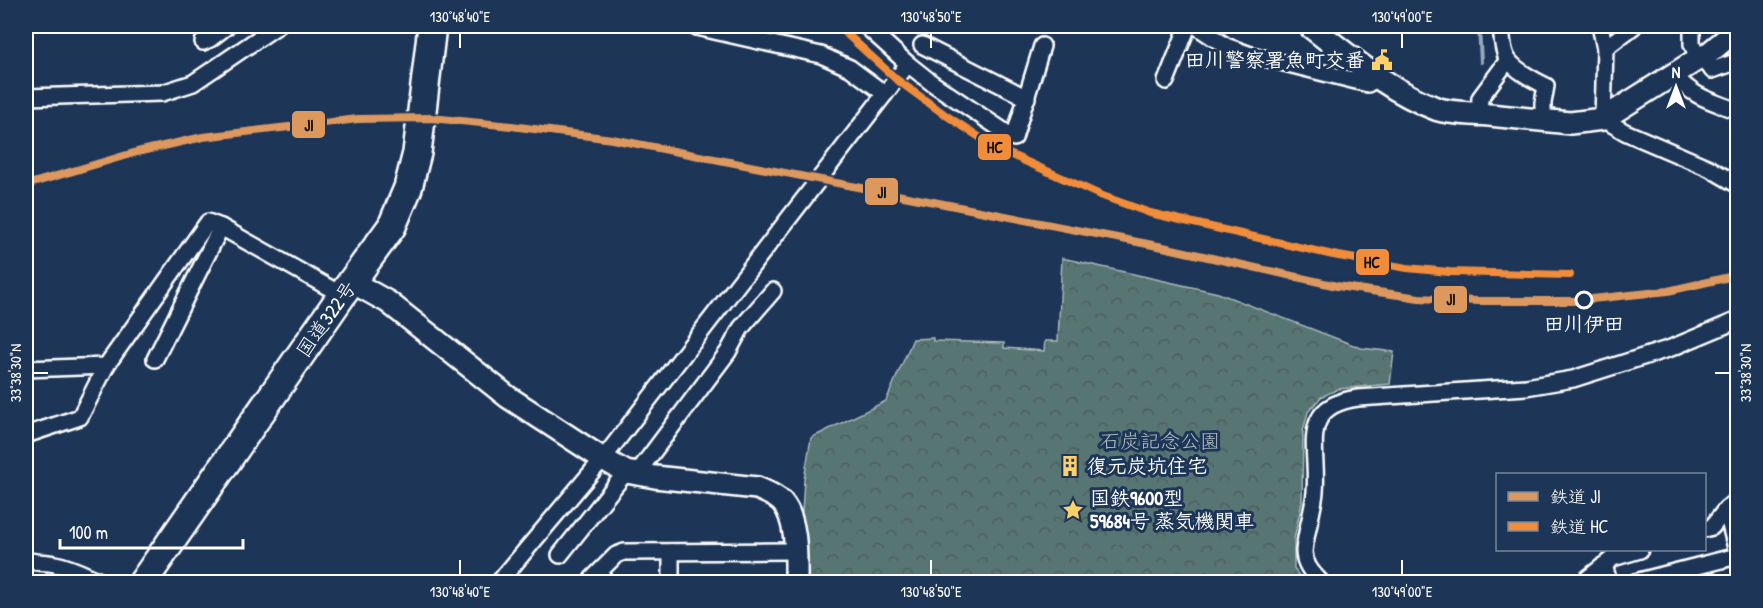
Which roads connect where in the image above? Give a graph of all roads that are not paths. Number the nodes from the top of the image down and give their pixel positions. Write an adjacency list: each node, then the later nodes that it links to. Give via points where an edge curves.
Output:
1 (227, 26): 15 (street)
2 (432, 26): 35 (highway, 国道322号, via 417,153 408,188 392,226)
3 (692, 26): 14 (street)
4 (866, 26): 22 (street)
5 (1188, 26): 25 (street)
6 (1196, 26): 24 (street, via 1226,46 1248,54 1368,84)
7 (1310, 26): 24 (main road)
8 (1501, 26): 20 (street)
9 (1600, 26): 18 (street)
10 (1634, 26): 18 (street)
11 (1692, 26): 19 (street, via 1692,44)
12 (272, 27): 27 (street, via 193,83 162,93)
13 (1737, 29): 19 (street)
14 (745, 32): 26 (street, via 821,55 850,68)
15 (203, 42)
16 (922, 45): 28 (street)
17 (1042, 46): 28 (street)
18 (1605, 48): 31 (street)
19 (1701, 58): 21 (street, via 1712,70); 23 (street)
20 (1508, 60): 30 (street, via 1480,98); 32 (street, via 1546,86)
21 (1737, 61)
22 (908, 64): 26 (street); 28 (street, via 1014,138)
23 (1673, 74): 29 (street, via 1696,95); 31 (street)
24 (1377, 78): 30 (main road, via 1439,109)
25 (1166, 81)
26 (885, 94): 42 (street)
27 (26, 98)
28 (1026, 98)
29 (1737, 111)
30 (1479, 114): 32 (street)
31 (1603, 119): 32 (street); 33 (street)
32 (1543, 121)
33 (1737, 185)
34 (221, 227): 35 (street); 38 (street); 39 (street, via 208,222)
35 (347, 288): 42 (street, via 388,302 508,397); 55 (highway, 国道322号)
36 (773, 291): 43 (street, via 741,328 728,352 641,468)
37 (1737, 320): 60 (street, via 1671,348 1573,379 1526,387 1358,398 1329,406 1315,429 1315,492 1304,551 1309,569)
38 (155, 359)
39 (106, 366): 40 (street); 41 (street, via 80,417)
40 (26, 369)
41 (26, 435)
42 (603, 459): 43 (street); 56 (street)
43 (632, 473): 47 (street, via 757,488 770,493 791,517); 50 (street)
44 (1732, 504): 45 (street, via 1712,527); 46 (street)
45 (1706, 528)
46 (1735, 539): 51 (street)
47 (796, 551): 49 (street); 59 (street)
48 (1634, 551): 53 (street)
49 (671, 552): 57 (street, via 616,555); 58 (street)
50 (560, 555)
51 (1737, 556): 63 (street)
52 (26, 560): 54 (street, via 56,564)
53 (1604, 565): 61 (street); 62 (street)
54 (102, 582)
55 (143, 582)
56 (499, 582)
57 (592, 582)
58 (671, 582)
59 (796, 582)
60 (1321, 582)
61 (1583, 582)
62 (1609, 582)
63 (1635, 582)

